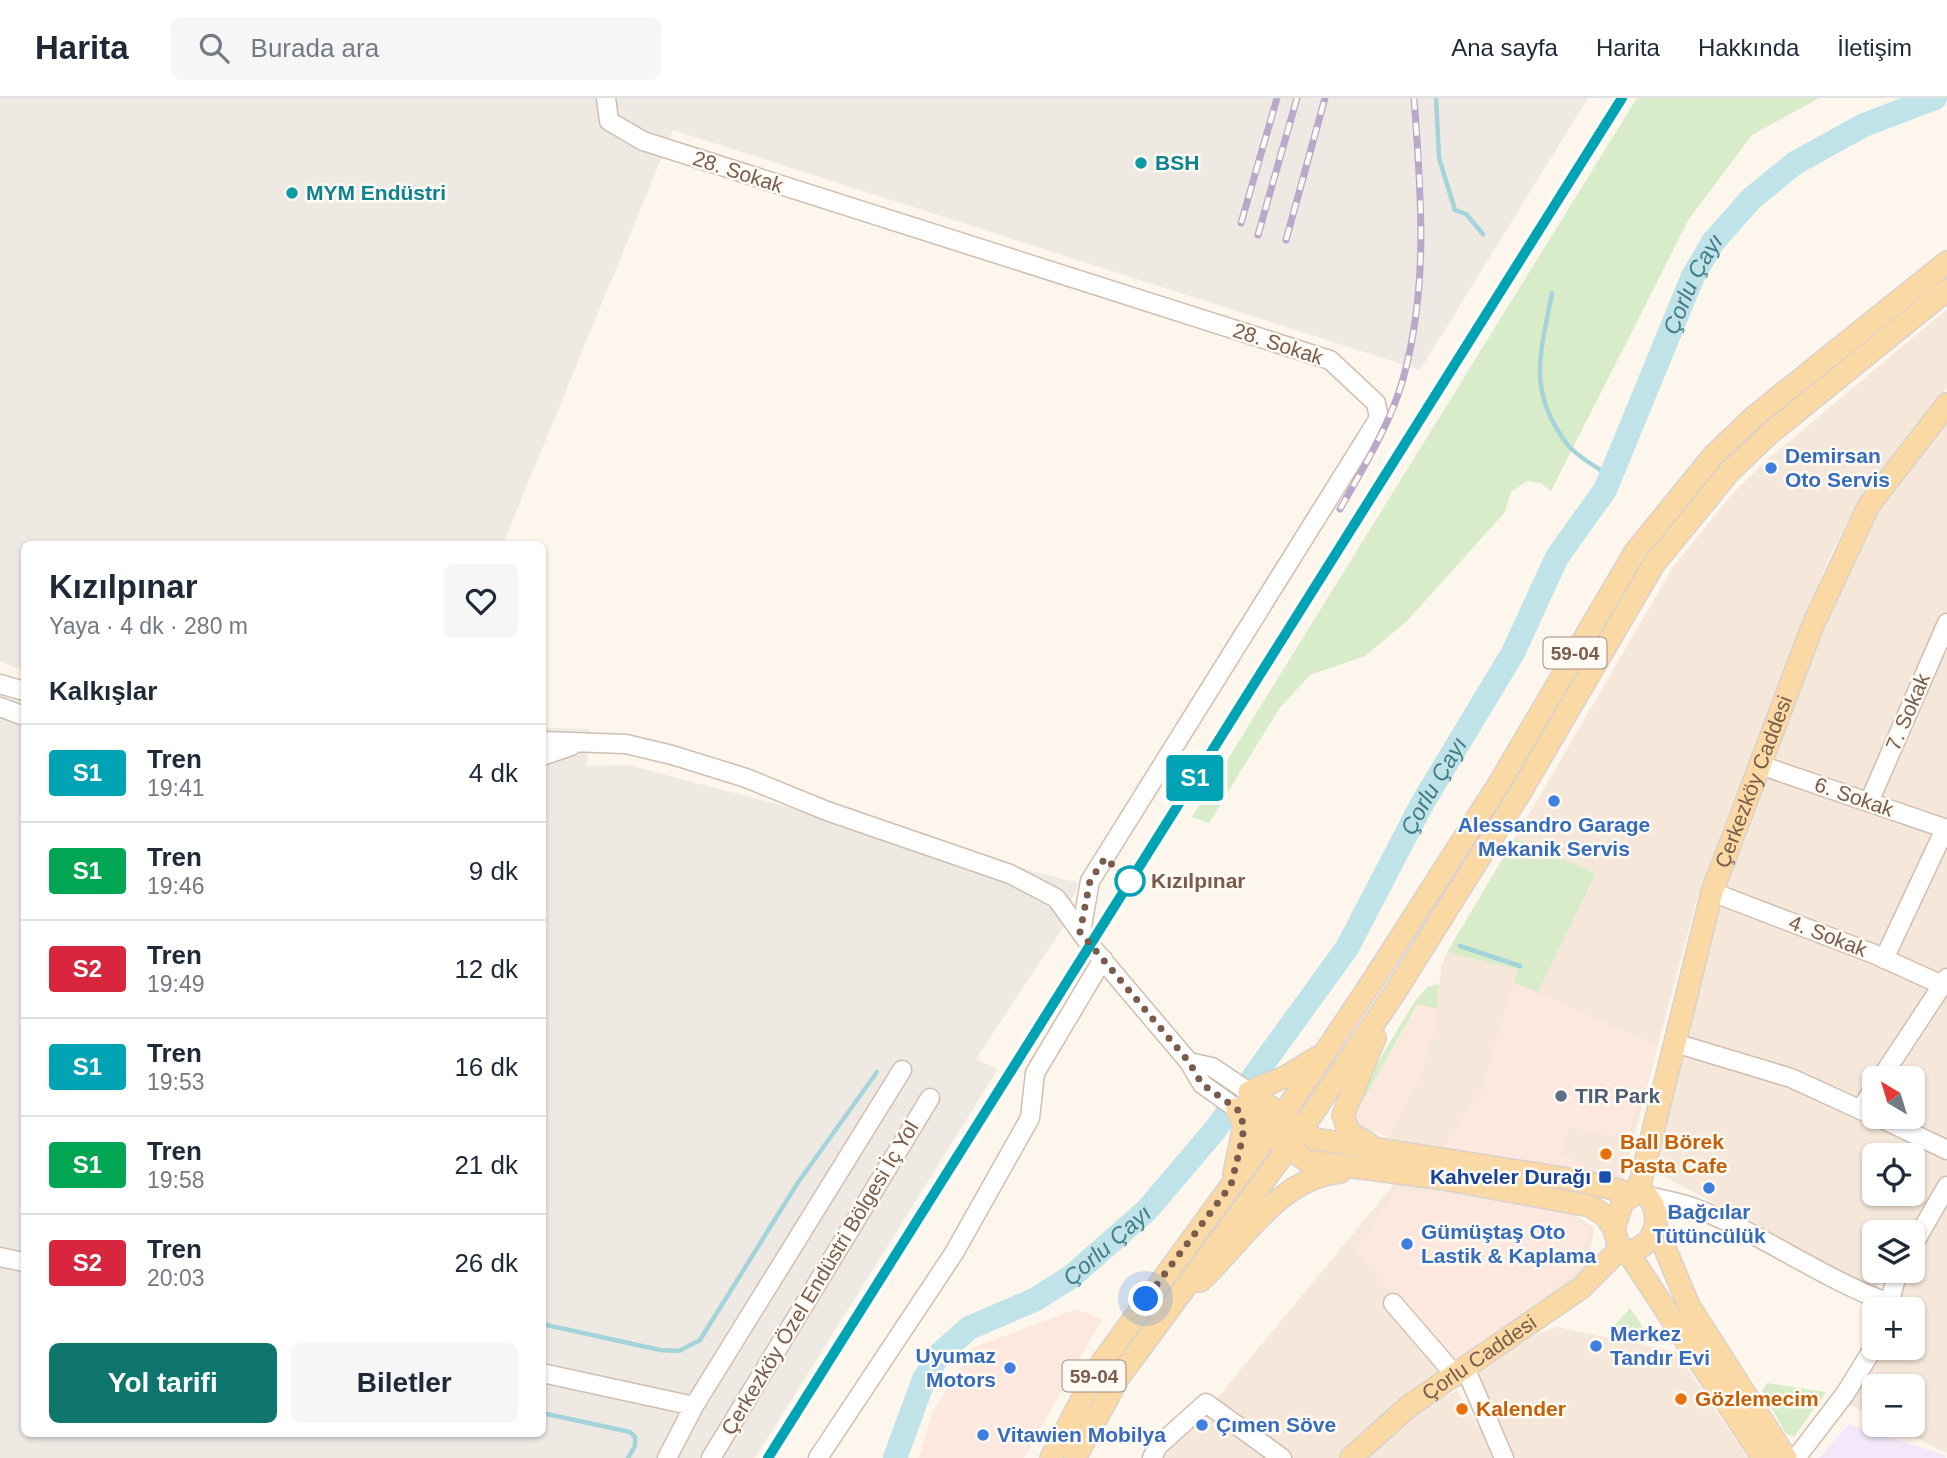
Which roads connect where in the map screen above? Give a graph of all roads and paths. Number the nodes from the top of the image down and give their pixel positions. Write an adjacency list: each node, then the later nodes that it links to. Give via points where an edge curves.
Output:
1 (606, 98): 17 (street, 28. Sokak, via 609,121 643,141 1330,360 1376,403 1379,418 1090,881)
2 (1947, 262): 23 (main road, 59-04 / 59-04, via 1755,416 1675,500 1635,552 1500,782)
3 (1947, 290): 21 (main road, 59-04, via 1770,433 1693,514 1654,564 1520,793)
4 (1943, 416): 13 (main road, Çerkezköy Caddesi, via 1870,505 1813,625)
5 (1947, 623): 14 (street, 7. Sokak)
6 (0, 684): 7 (street)
7 (21, 690)
8 (0, 707): 9 (street)
9 (21, 715)
10 (546, 741): 11 (street)
11 (581, 743): 12 (street); 17 (street, via 626,744 746,778 1010,874 1056,898)
12 (546, 755)
13 (1760, 765): 14 (street, 6. Sokak); 16 (main road, Çerkezköy Caddesi)
14 (1869, 802): 15 (street, 6. Sokak)
15 (1946, 829): 19 (street)
16 (1712, 892): 19 (street, 4. Sokak); 22 (main road, Çerkezköy Caddesi)
17 (1080, 932): 18 (street)
18 (1103, 959): 24 (street); 56 (street, via 1035,1073 1030,1118 954,1253)
19 (1884, 959): 20 (street, 4. Sokak)
20 (1944, 981): 25 (street)
21 (1392, 997): 31 (main road, 59-04); 36 (main road, via 1343,1115 1354,1137)
22 (1675, 1043): 29 (street, via 1791,1077); 40 (main road, Çerkezköy Caddesi)
23 (1324, 1053): 28 (main road); 30 (main road, 59-04 / 59-04)
24 (1189, 1062): 28 (street, via 1212,1067); 28 (street, via 1202,1084)
25 (1889, 1066)
26 (902, 1070): 53 (street, Çerkezköy Özel Endüstri Bölgesi İç Yol)
27 (930, 1098): 55 (street, Çerkezköy Özel Endüstri Bölgesi İç Yol)
28 (1243, 1100): 30 (main road); 33 (main road); 38 (main road, via 1243,1136)
29 (1862, 1110)
30 (1283, 1115): 31 (main road); 33 (main road, 59-04 / 59-04)
31 (1302, 1129): 34 (main road, 59-04); 36 (main road, via 1315,1139)
32 (1902, 1129): 35 (street)
33 (1268, 1134): 34 (main road); 38 (main road, 59-04 / 59-04)
34 (1288, 1148): 37 (main road, via 1307,1161); 49 (main road, 59-04)
35 (1947, 1150)
36 (1394, 1152): 40 (main road)
37 (1381, 1171): 44 (main road, via 1590,1206 1604,1215); 49 (main road, via 1336,1172 1298,1186)
38 (1231, 1185): 57 (main road, 59-04 / 59-04, via 1100,1365)
39 (1947, 1186): 42 (street)
40 (1642, 1191): 41 (street); 43 (main road, via 1655,1208); 44 (main road, via 1620,1205)
41 (1698, 1209): 43 (street, via 1674,1211); 47 (street)
42 (1925, 1224)
43 (1656, 1227): 44 (main road, via 1644,1245); 64 (main road, via 1689,1306)
44 (1617, 1245): 51 (main road, Çorlu Caddesi, via 1581,1288); 63 (main road)
45 (0, 1256): 46 (street)
46 (21, 1261)
47 (1869, 1297)
48 (1393, 1303): 51 (street)
49 (1165, 1312): 58 (main road, 59-04, via 1119,1377)
50 (1866, 1360): 65 (street)
51 (1461, 1373): 61 (main road, Çorlu Caddesi, via 1409,1406); 62 (street)
52 (546, 1374): 53 (street, Çerkezköy Özel Endüstri Bölgesi İç Yol)
53 (694, 1406): 54 (street, Çerkezköy Özel Endüstri Bölgesi İç Yol)
54 (667, 1458)
55 (711, 1458)
56 (818, 1458)
57 (1051, 1458)
58 (1075, 1458)
59 (1152, 1458): 60 (street, via 1158,1446 1206,1403)
60 (1282, 1458)
61 (1351, 1458)
62 (1504, 1458)
63 (1763, 1458)
64 (1786, 1458)
65 (1796, 1458)

